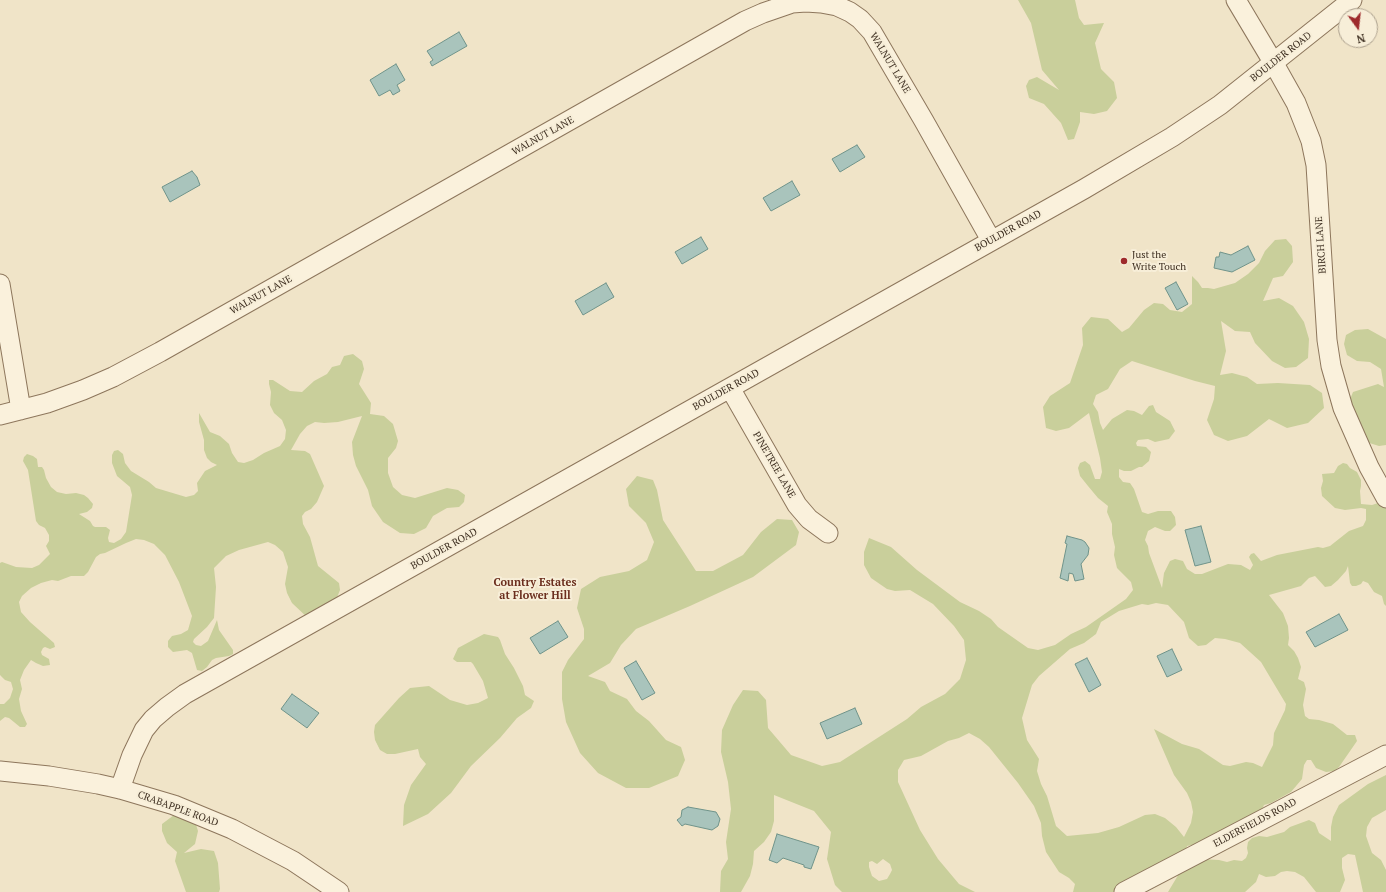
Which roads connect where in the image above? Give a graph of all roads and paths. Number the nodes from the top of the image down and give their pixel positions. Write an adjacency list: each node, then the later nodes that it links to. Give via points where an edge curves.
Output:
1 (1236, 0): 3 (street, BIRCH LANE)
2 (1352, 0): 3 (street, BOULDER ROAD)
3 (1274, 62): 4 (street, BOULDER ROAD, via 1182,131); 9 (street, BIRCH LANE, via 1296,103 1311,141 1316,165 1327,340 1331,366 1343,408)
4 (991, 240): 6 (street, BOULDER ROAD); 7 (street, WALNUT LANE, via 870,29 850,12 837,6 821,2 792,4 745,21 120,374 83,390)
5 (0, 284): 7 (street)
6 (730, 388): 10 (street, PINETREE LANE, via 797,505 809,519); 13 (street, BOULDER ROAD, via 184,694 153,719 144,730)
7 (22, 410): 8 (street, WALNUT LANE)
8 (0, 414)
9 (1386, 498)
10 (828, 533)
11 (1386, 755): 15 (street, ELDERFIELDS ROAD)
12 (0, 771): 13 (street, CRABAPPLE ROAD)
13 (120, 788): 14 (street, CRABAPPLE ROAD, via 174,805 232,829 293,862)
14 (339, 892)
15 (1124, 892)

